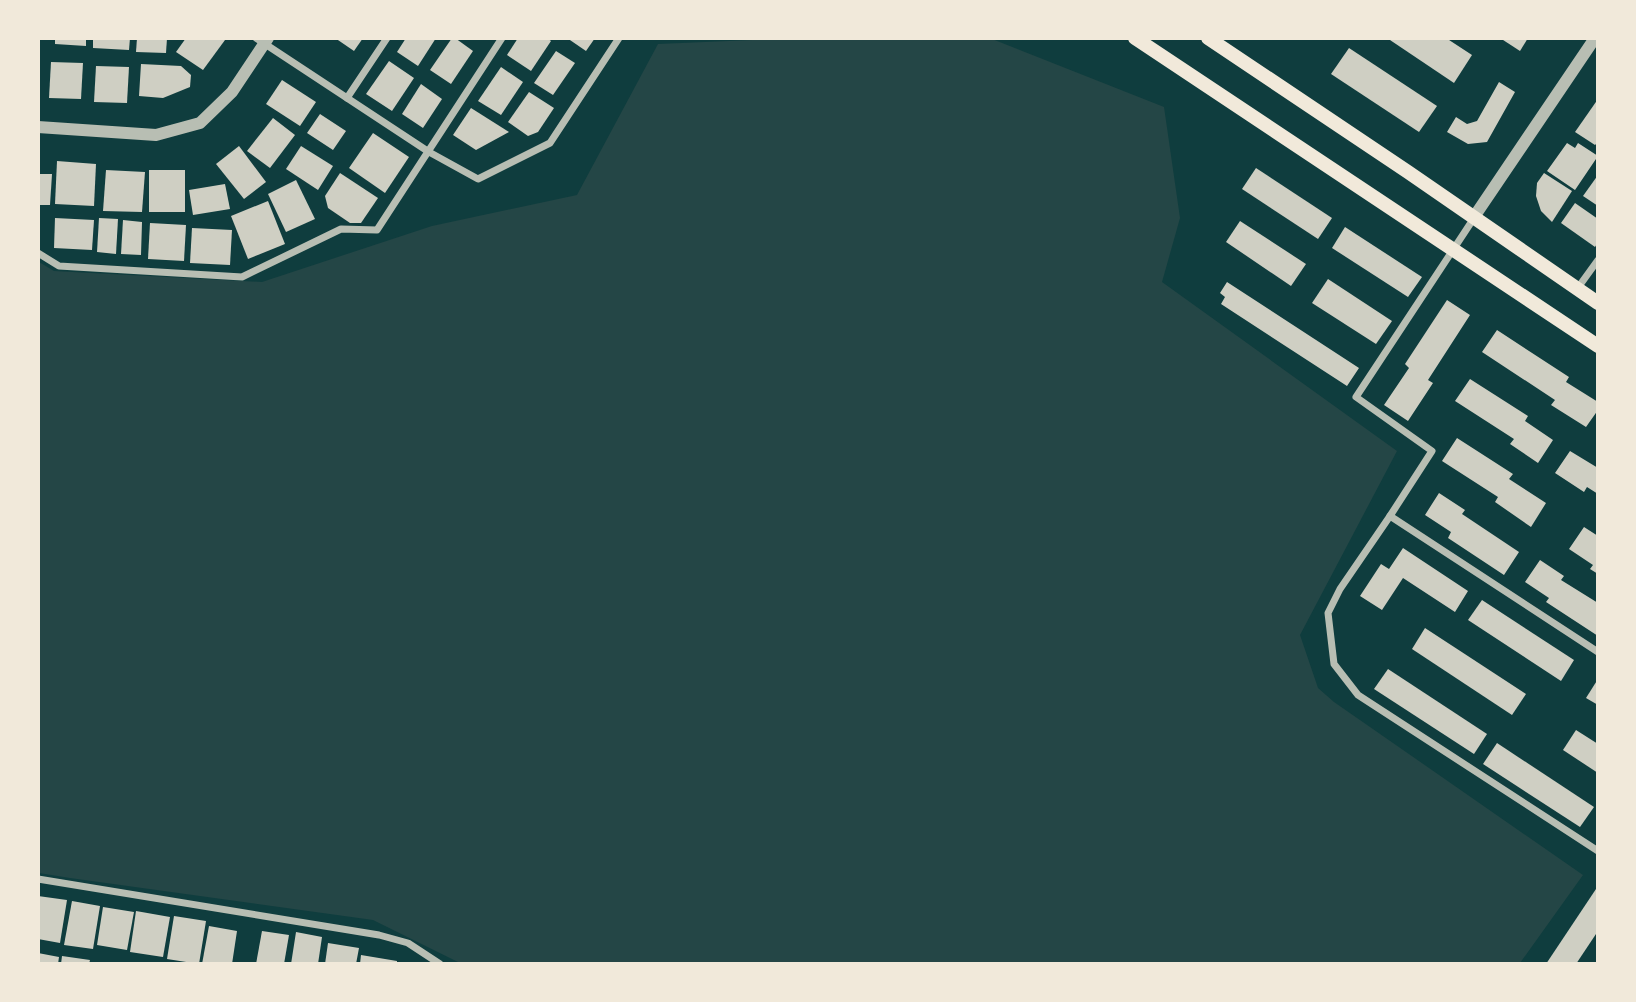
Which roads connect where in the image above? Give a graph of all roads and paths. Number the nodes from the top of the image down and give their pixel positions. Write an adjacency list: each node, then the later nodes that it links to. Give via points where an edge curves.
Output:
1 (387, 38): 8 (street)
2 (502, 38): 10 (street)
3 (620, 38): 10 (street, via 550,142 478,179)
4 (1135, 38): 12 (main road)
5 (1208, 38): 11 (main road)
6 (1595, 38): 11 (street)
7 (263, 40): 8 (street); 9 (street, via 232,92 200,123 156,135)
8 (347, 98): 10 (street)
9 (38, 127)
10 (429, 152): 13 (street, via 377,230 341,229 242,278 59,265)
11 (1474, 217): 12 (street); 15 (main road)
12 (1454, 249): 17 (main road); 18 (street, via 1356,397 1432,451)
13 (38, 253)
14 (1598, 260): 15 (street)
15 (1577, 290): 16 (main road)
16 (1598, 303)
17 (1598, 346)
18 (1390, 516): 19 (street); 20 (street, via 1328,613 1334,664 1358,695)
19 (1598, 652)
20 (1598, 851)
21 (38, 879): 22 (street, via 379,934 408,943)
22 (440, 964)

